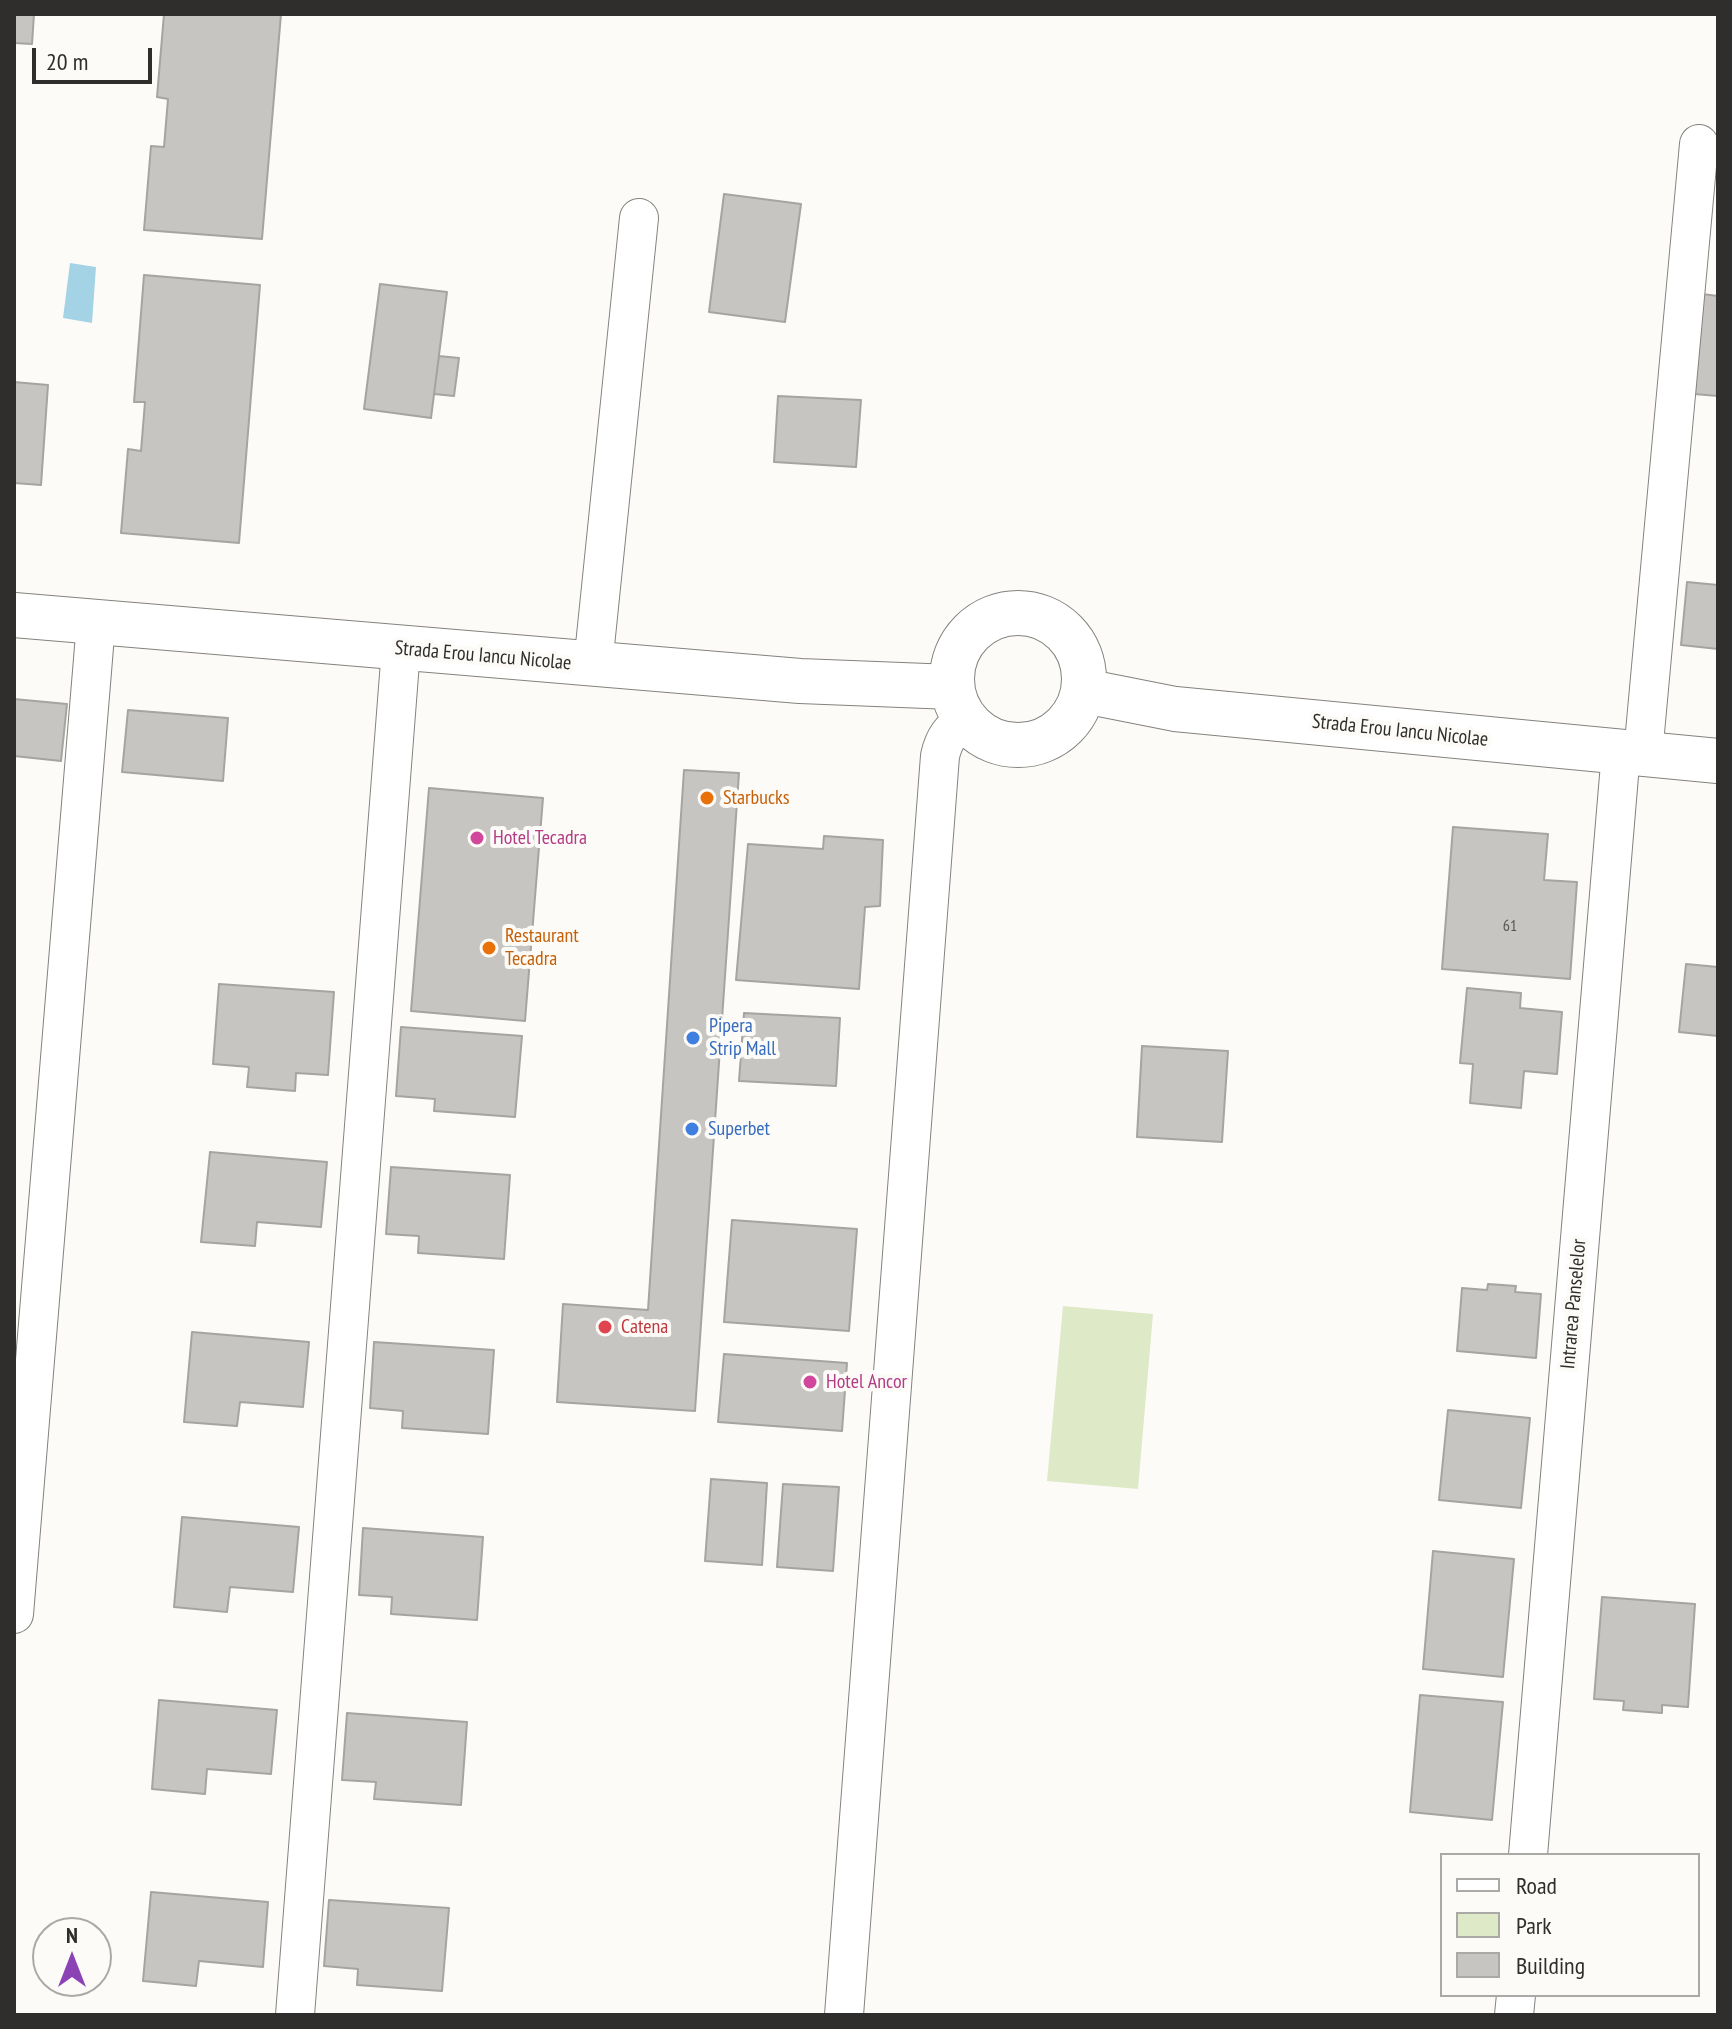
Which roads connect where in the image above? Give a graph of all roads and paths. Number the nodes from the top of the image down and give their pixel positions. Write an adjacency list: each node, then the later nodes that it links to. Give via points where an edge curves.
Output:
1 (1699, 144): 9 (street, Intrarea Panselelor)
2 (639, 218): 6 (street)
3 (14, 615): 4 (street, Strada Erou Iancu Nicolae)
4 (96, 623): 5 (street, Strada Erou Iancu Nicolae); 11 (street)
5 (401, 649): 6 (street, Strada Erou Iancu Nicolae); 13 (street)
6 (593, 665): 8 (street, Strada Erou Iancu Nicolae, via 867,685)
7 (1084, 691): 8 (street, via 1077,712 1062,730 1021,746 980,734); 8 (street, via 1077,647 1062,629 1021,613 998,616 963,643 954,664); 9 (street, Strada Erou Iancu Nicolae, via 1175,709)
8 (959, 703): 14 (street, via 940,756)
9 (1632, 753): 10 (street, Strada Erou Iancu Nicolae); 12 (street, Intrarea Panselelor)
10 (1718, 761)
11 (14, 1614)
12 (1528, 1853)
13 (295, 2015)
14 (844, 2015)

